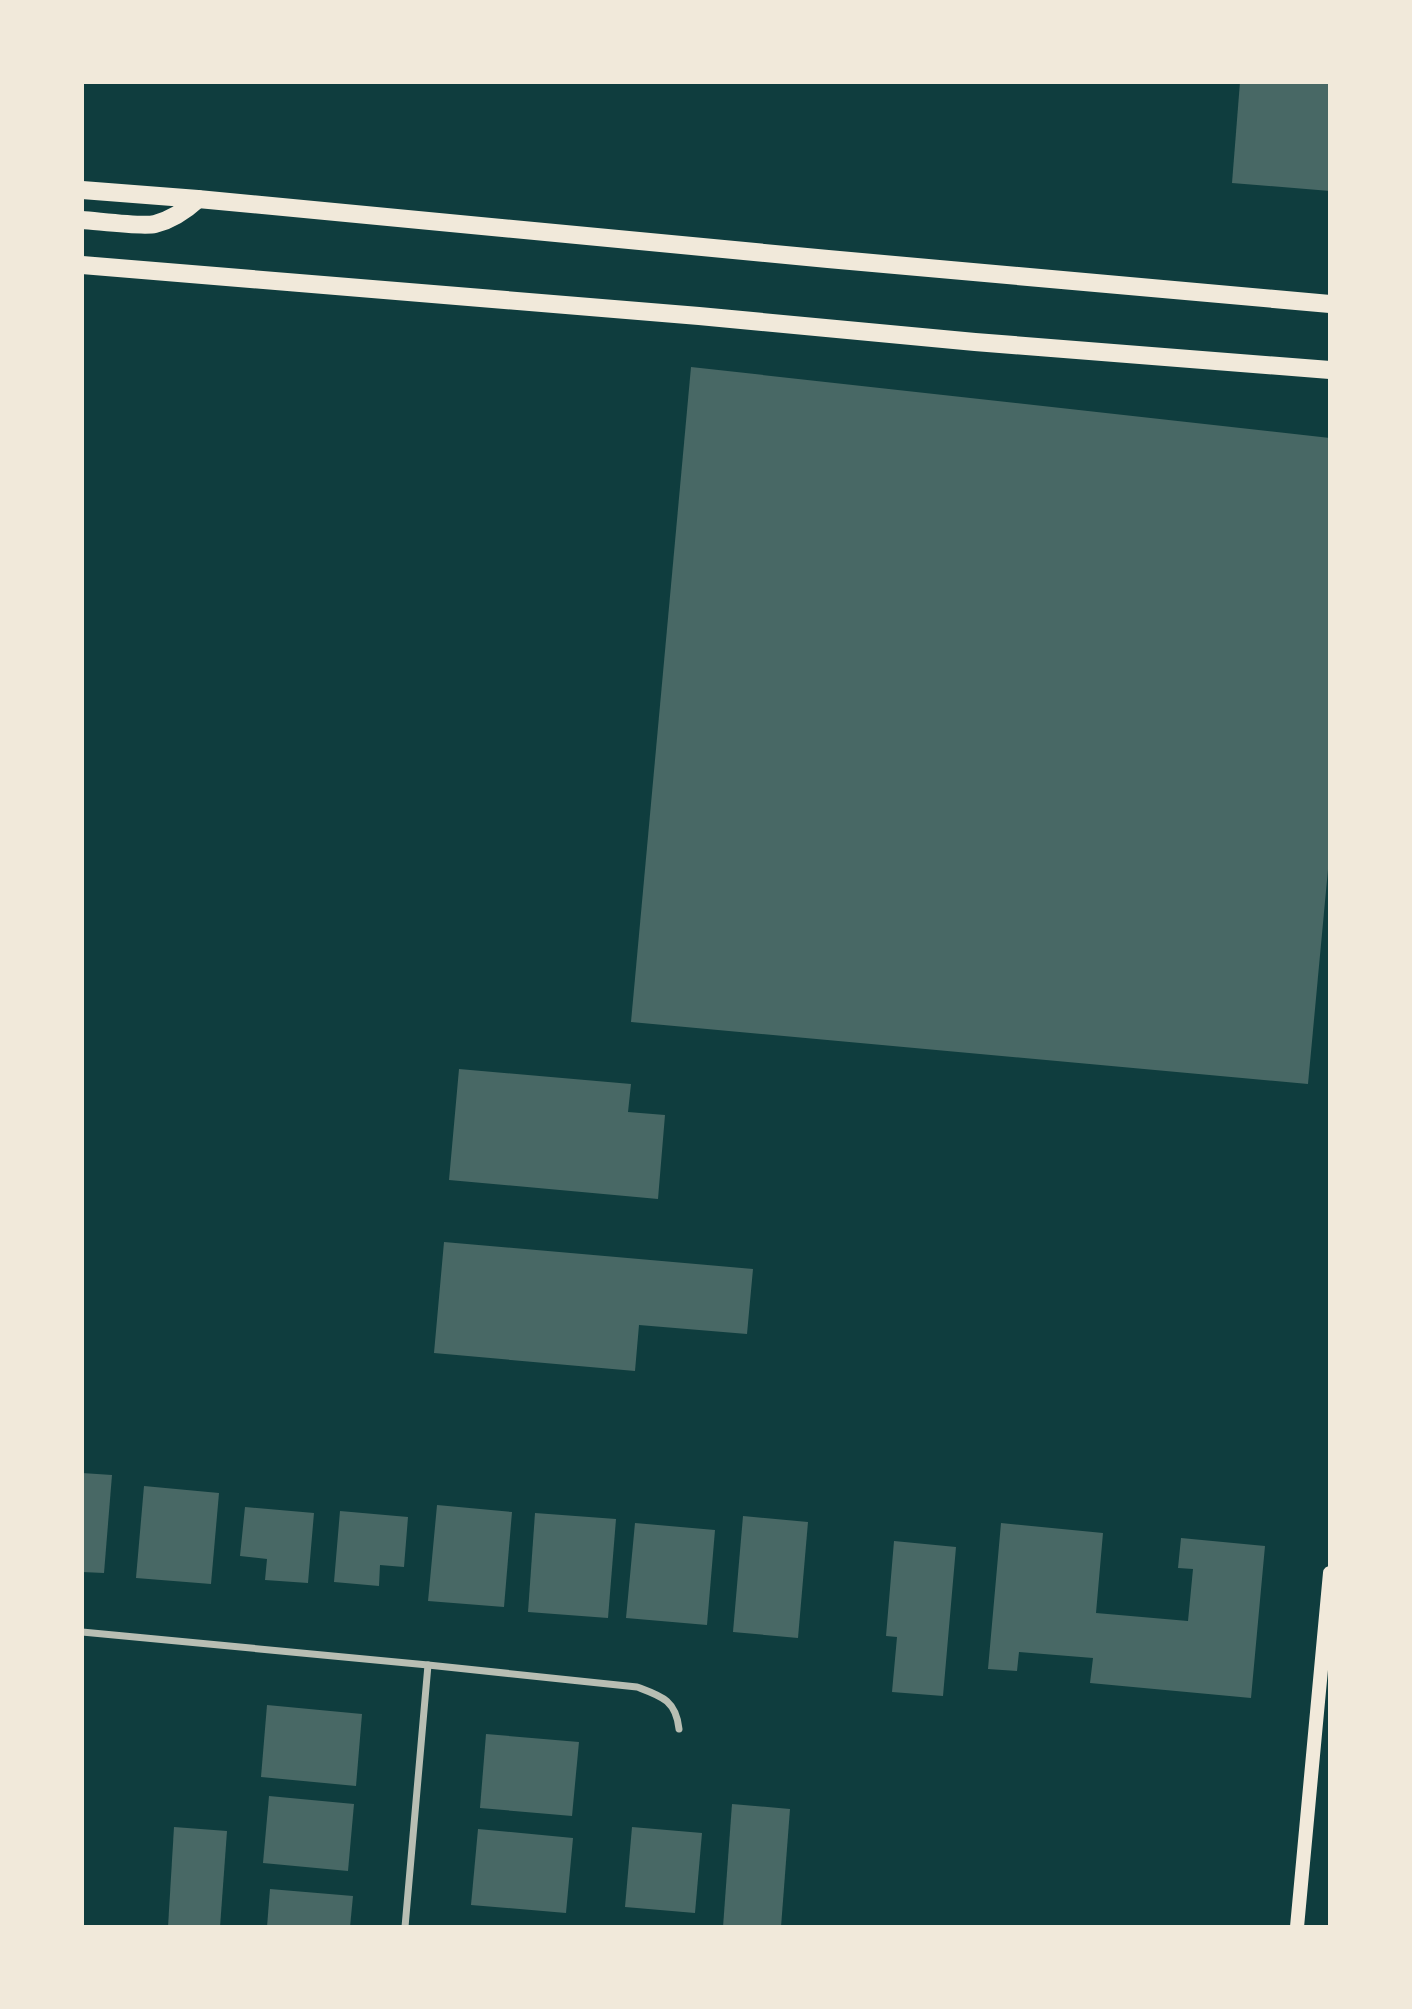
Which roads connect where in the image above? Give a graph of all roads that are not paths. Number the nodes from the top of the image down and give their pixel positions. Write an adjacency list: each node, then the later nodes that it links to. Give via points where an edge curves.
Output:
1 (82, 190): 2 (main road)
2 (198, 199): 3 (main road, via 153,225); 5 (main road)
3 (82, 220)
4 (82, 265): 6 (main road)
5 (1330, 304)
6 (1330, 370)
7 (1330, 1573): 12 (main road)
8 (82, 1632): 9 (street)
9 (428, 1665): 10 (street, via 637,1688 671,1704); 11 (street)
10 (679, 1728)
11 (405, 1927)
12 (1297, 1927)

